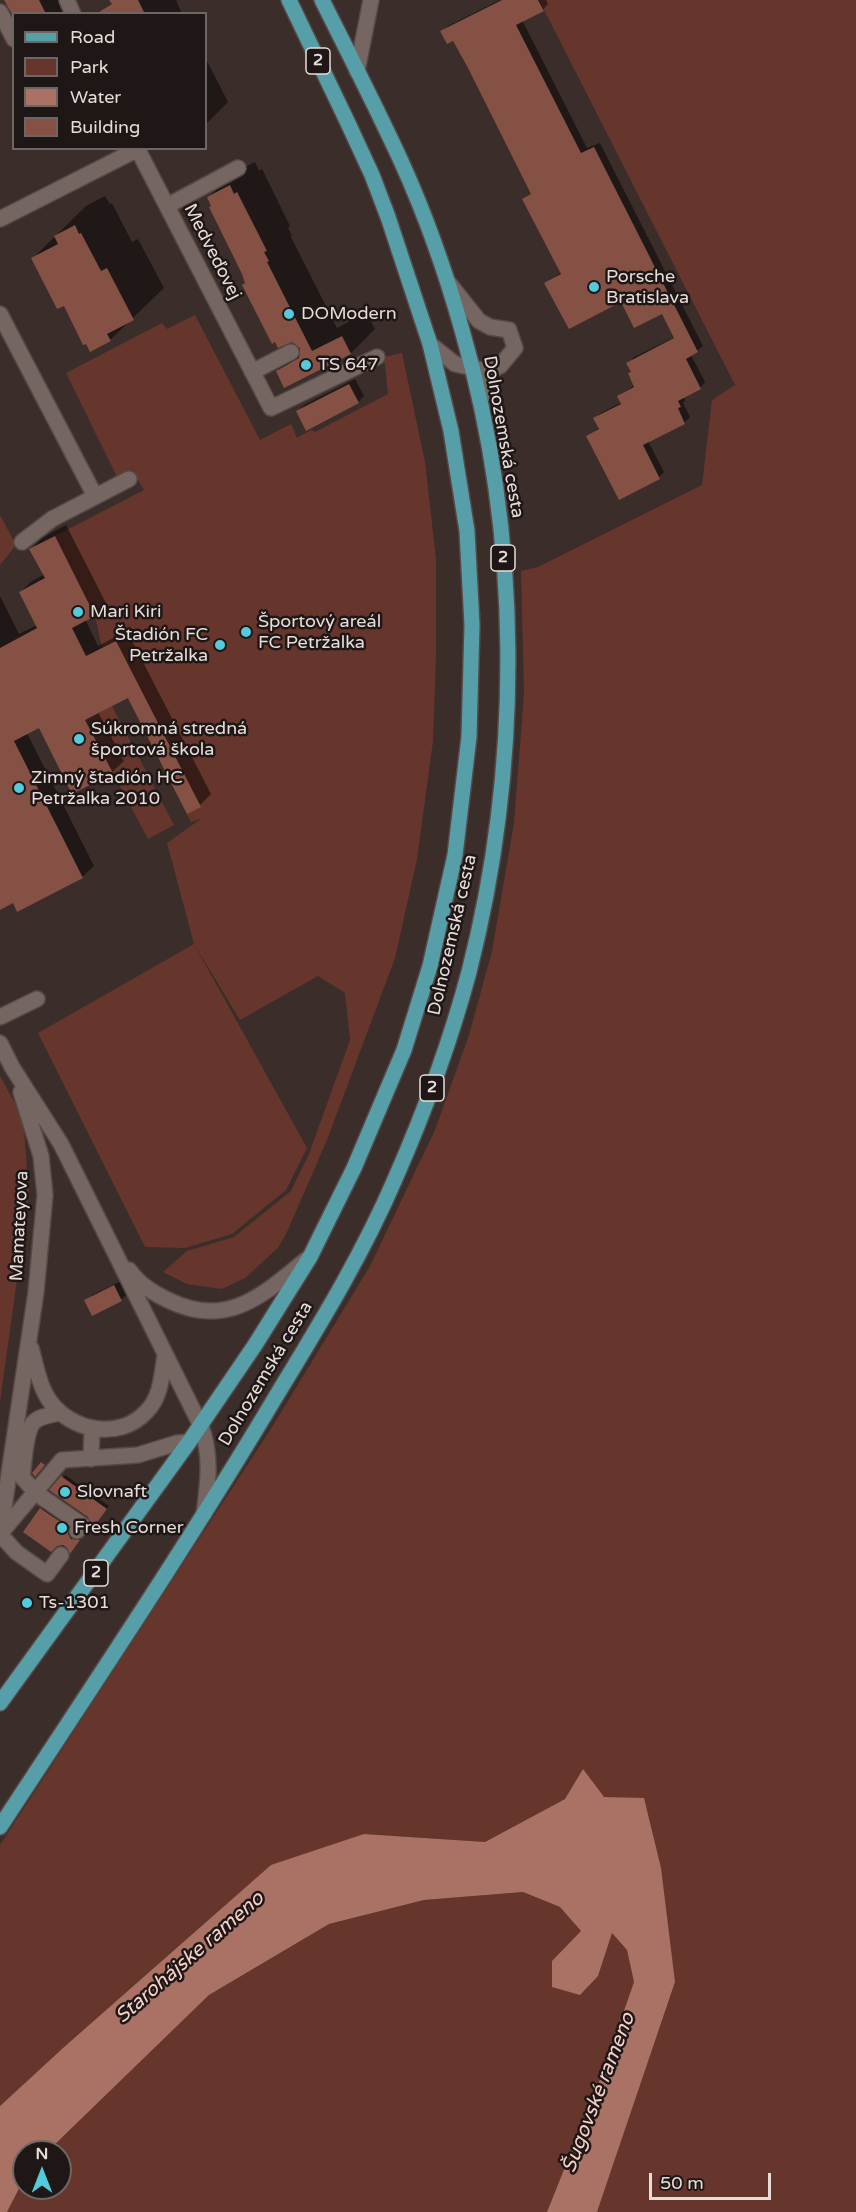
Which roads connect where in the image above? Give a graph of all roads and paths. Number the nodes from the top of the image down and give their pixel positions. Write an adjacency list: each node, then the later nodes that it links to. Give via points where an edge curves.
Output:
1 (289, 0): 14 (main road, Dolnozemská cesta / 2, via 372,175)
2 (322, 0): 6 (main road, Dolnozemská cesta / 2)
3 (371, 0): 6 (street)
4 (0, 12): 5 (street)
5 (12, 35)
6 (357, 71): 12 (main road, Dolnozemská cesta / 2, via 412,187)
7 (136, 150): 11 (street, Medveďovej)
8 (139, 150): 10 (street, Medveďovej)
9 (238, 168): 10 (street)
10 (167, 206): 19 (street, Medveďovej)
11 (0, 219)
12 (446, 279): 17 (main road, Dolnozemská cesta / 2); 18 (street, via 479,321 509,330 515,348 500,366)
13 (0, 315): 22 (street)
14 (430, 344): 17 (street, via 454,364); 29 (main road, Dolnozemská cesta / 2, via 451,431 467,531 472,626 466,772 455,855 414,1021 354,1167)
15 (291, 352): 19 (street)
16 (377, 357): 19 (street, Medveďovej, via 271,408)
17 (473, 369): 18 (street); 20 (main road, Dolnozemská cesta / 2)
18 (491, 370): 20 (street)
19 (252, 372)
20 (480, 402): 38 (main road, Dolnozemská cesta / 2, via 504,563 506,716 494,841 468,974 426,1103 372,1229)
21 (129, 479): 22 (street)
22 (95, 496): 23 (street, via 52,519)
23 (22, 542)
24 (37, 999): 25 (street)
25 (0, 1017)
26 (0, 1042): 27 (street, Mamateyova)
27 (12, 1067): 28 (street, Mamateyova, via 61,1144); 30 (street, Mamateyova, via 37,1136 44,1179 41,1248)
28 (116, 1254): 29 (street, via 136,1280 154,1293 182,1306 211,1312 232,1309 252,1300); 31 (street, Mamateyova)
29 (310, 1257): 33 (main road, Dolnozemská cesta / 2)
30 (29, 1339): 32 (street, via 40,1383); 40 (street, Mamateyova)
31 (165, 1355): 33 (street, Mamateyova); 34 (street, via 160,1383 147,1412 120,1427)
32 (60, 1413): 34 (street); 37 (street, via 37,1420 28,1434 22,1477)
33 (201, 1426): 35 (main road, Dolnozemská cesta / 2); 38 (street, Mamateyova, via 209,1464)
34 (92, 1429): 36 (street)
35 (189, 1442): 36 (street, via 138,1455); 42 (main road, Dolnozemská cesta / 2)
36 (91, 1459): 37 (street, via 62,1461)
37 (36, 1492): 39 (street, via 82,1526); 40 (street)
38 (204, 1514): 43 (main road, Dolnozemská cesta / 2)
39 (78, 1531)
40 (0, 1534): 41 (street, via 16,1552 47,1574)
41 (61, 1555)
42 (0, 1703)
43 (0, 1827)

